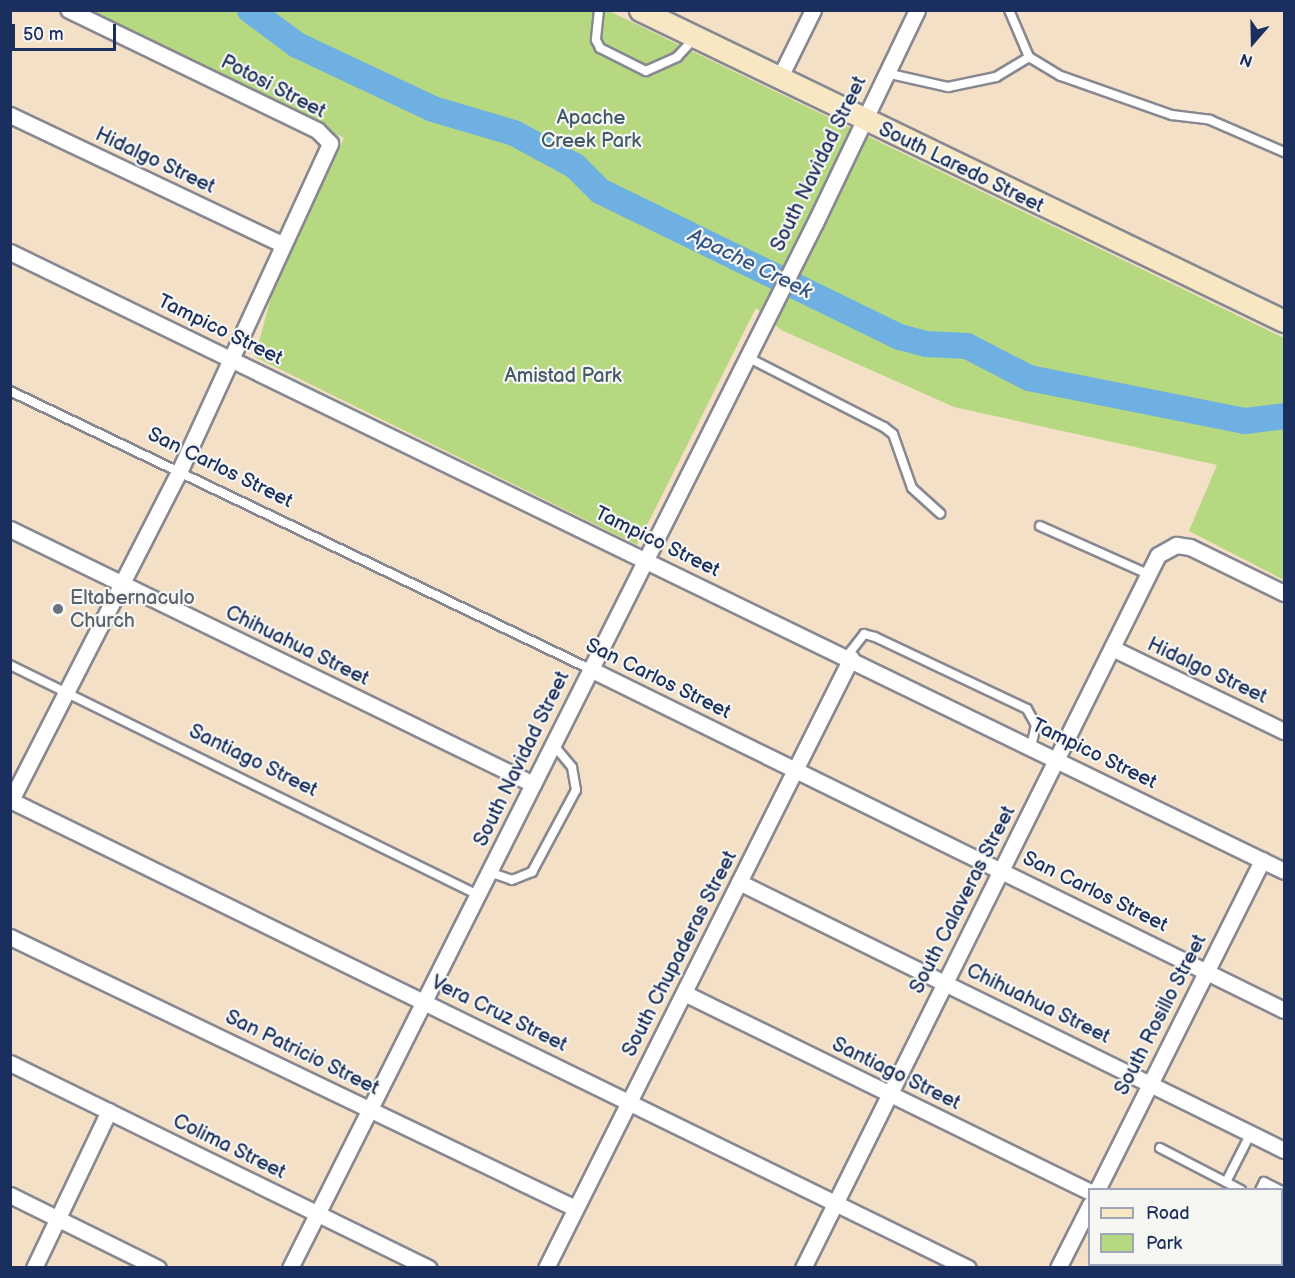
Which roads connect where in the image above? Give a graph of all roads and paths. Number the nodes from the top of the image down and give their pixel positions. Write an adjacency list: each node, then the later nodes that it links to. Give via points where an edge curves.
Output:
1 (69, 10): 14 (street, Potosi Street, via 328,139 328,148)
2 (599, 10): 7 (lane, via 596,40 600,48 646,71 677,57)
3 (640, 10): 7 (main road, South Laredo Street)
4 (813, 10): 10 (street)
5 (917, 10): 9 (street, South Navidad Street)
6 (1009, 10): 8 (lane)
7 (695, 38): 10 (main road, South Laredo Street)
8 (1029, 57): 9 (lane, via 996,77 948,87); 13 (lane, via 1061,76 1119,98 1173,115 1210,120)
9 (886, 73): 12 (street, South Navidad Street)
10 (779, 79): 12 (main road, South Laredo Street)
11 (10, 115): 14 (street, Hidalgo Street)
12 (865, 122): 16 (main road, South Laredo Street); 17 (street, South Navidad Street)
13 (1284, 152)
14 (282, 244): 18 (street, via 256,297)
15 (10, 252): 18 (street, Tampico Street)
16 (1284, 321)
17 (747, 357): 21 (lane, via 893,434 912,488); 24 (street, South Navidad Street)
18 (233, 360): 20 (street); 24 (street, Tampico Street)
19 (10, 391): 20 (lane, San Carlos Street)
20 (179, 472): 26 (street); 31 (lane, San Carlos Street)
21 (940, 513)
22 (1040, 526): 25 (lane)
23 (10, 529): 26 (street, Chihuahua Street)
24 (644, 559): 29 (street, Tampico Street); 31 (street, South Navidad Street)
25 (1148, 574): 27 (street, South Calaveras Street, via 1162,552 1176,545 1190,547); 28 (street, South Calaveras Street)
26 (124, 584): 32 (street); 38 (street, Chihuahua Street)
27 (1284, 593)
28 (1112, 648): 33 (street, Hidalgo Street); 36 (street, South Calaveras Street)
29 (849, 657): 35 (street, Tampico Street); 35 (lane, via 864,634 875,637 1027,709 1036,725); 37 (street, South Chupaderas Street)
30 (10, 665): 32 (lane, Santiago Street)
31 (590, 669): 34 (street, South Navidad Street); 37 (street, San Carlos Street)
32 (66, 692): 39 (street); 45 (lane, Santiago Street)
33 (1284, 731)
34 (553, 744): 38 (street, South Navidad Street); 43 (lane, via 572,767 576,790 531,872 512,880)
35 (1031, 747): 36 (street, Tampico Street)
36 (1057, 759): 40 (street, Tampico Street); 41 (street, South Calaveras Street)
37 (795, 770): 41 (street, San Carlos Street); 44 (street, South Chupaderas Street)
38 (533, 784): 43 (street, South Navidad Street)
39 (11, 801): 50 (street, Vera Cruz Street)
40 (1262, 860): 42 (street, Tampico Street); 47 (street, South Rosillo Street)
41 (1002, 870): 47 (street, San Carlos Street); 48 (street, South Calaveras Street)
42 (1284, 871)
43 (489, 872): 45 (street, South Navidad Street)
44 (739, 882): 48 (street, Chihuahua Street); 49 (street, South Chupaderas Street)
45 (478, 895): 50 (street, South Navidad Street)
46 (10, 937): 56 (street, San Patricio Street)
47 (1207, 971): 51 (street, San Carlos Street); 53 (street, South Rosillo Street)
48 (945, 982): 53 (street, Chihuahua Street); 54 (street, South Calaveras Street)
49 (684, 993): 54 (street, Santiago Street); 55 (street, South Chupaderas Street)
50 (423, 1000): 55 (street, Vera Cruz Street); 56 (street, South Navidad Street)
51 (1284, 1010)
52 (10, 1063): 57 (street, Colima Street)
53 (1151, 1082): 58 (street, Chihuahua Street); 62 (street, South Rosillo Street)
54 (890, 1094): 66 (street, Santiago Street); 68 (street, South Calaveras Street)
55 (630, 1102): 68 (street, Vera Cruz Street); 70 (street, South Chupaderas Street)
56 (369, 1108): 70 (street, San Patricio Street); 71 (street, South Navidad Street)
57 (109, 1111): 71 (street, Colima Street); 72 (street)
58 (1251, 1133): 60 (street, Chihuahua Street); 61 (lane)
59 (1160, 1148): 61 (lane)
60 (1284, 1150)
61 (1226, 1182): 63 (lane)
62 (1098, 1188)
63 (1237, 1188)
64 (1261, 1188): 65 (lane, via 1264,1182)
65 (1278, 1188)
66 (1088, 1192)
67 (10, 1195): 72 (street)
68 (835, 1203): 78 (street, South Calaveras Street); 79 (street, Vera Cruz Street)
69 (1088, 1207): 80 (street)
70 (575, 1208): 77 (street, South Chupaderas Street)
71 (317, 1213): 75 (street, South Navidad Street); 76 (street, Colima Street)
72 (58, 1219): 73 (street); 74 (street)
73 (34, 1268)
74 (158, 1268)
75 (290, 1268)
76 (429, 1268)
77 (546, 1268)
78 (803, 1268)
79 (968, 1268)
80 (1058, 1268)

